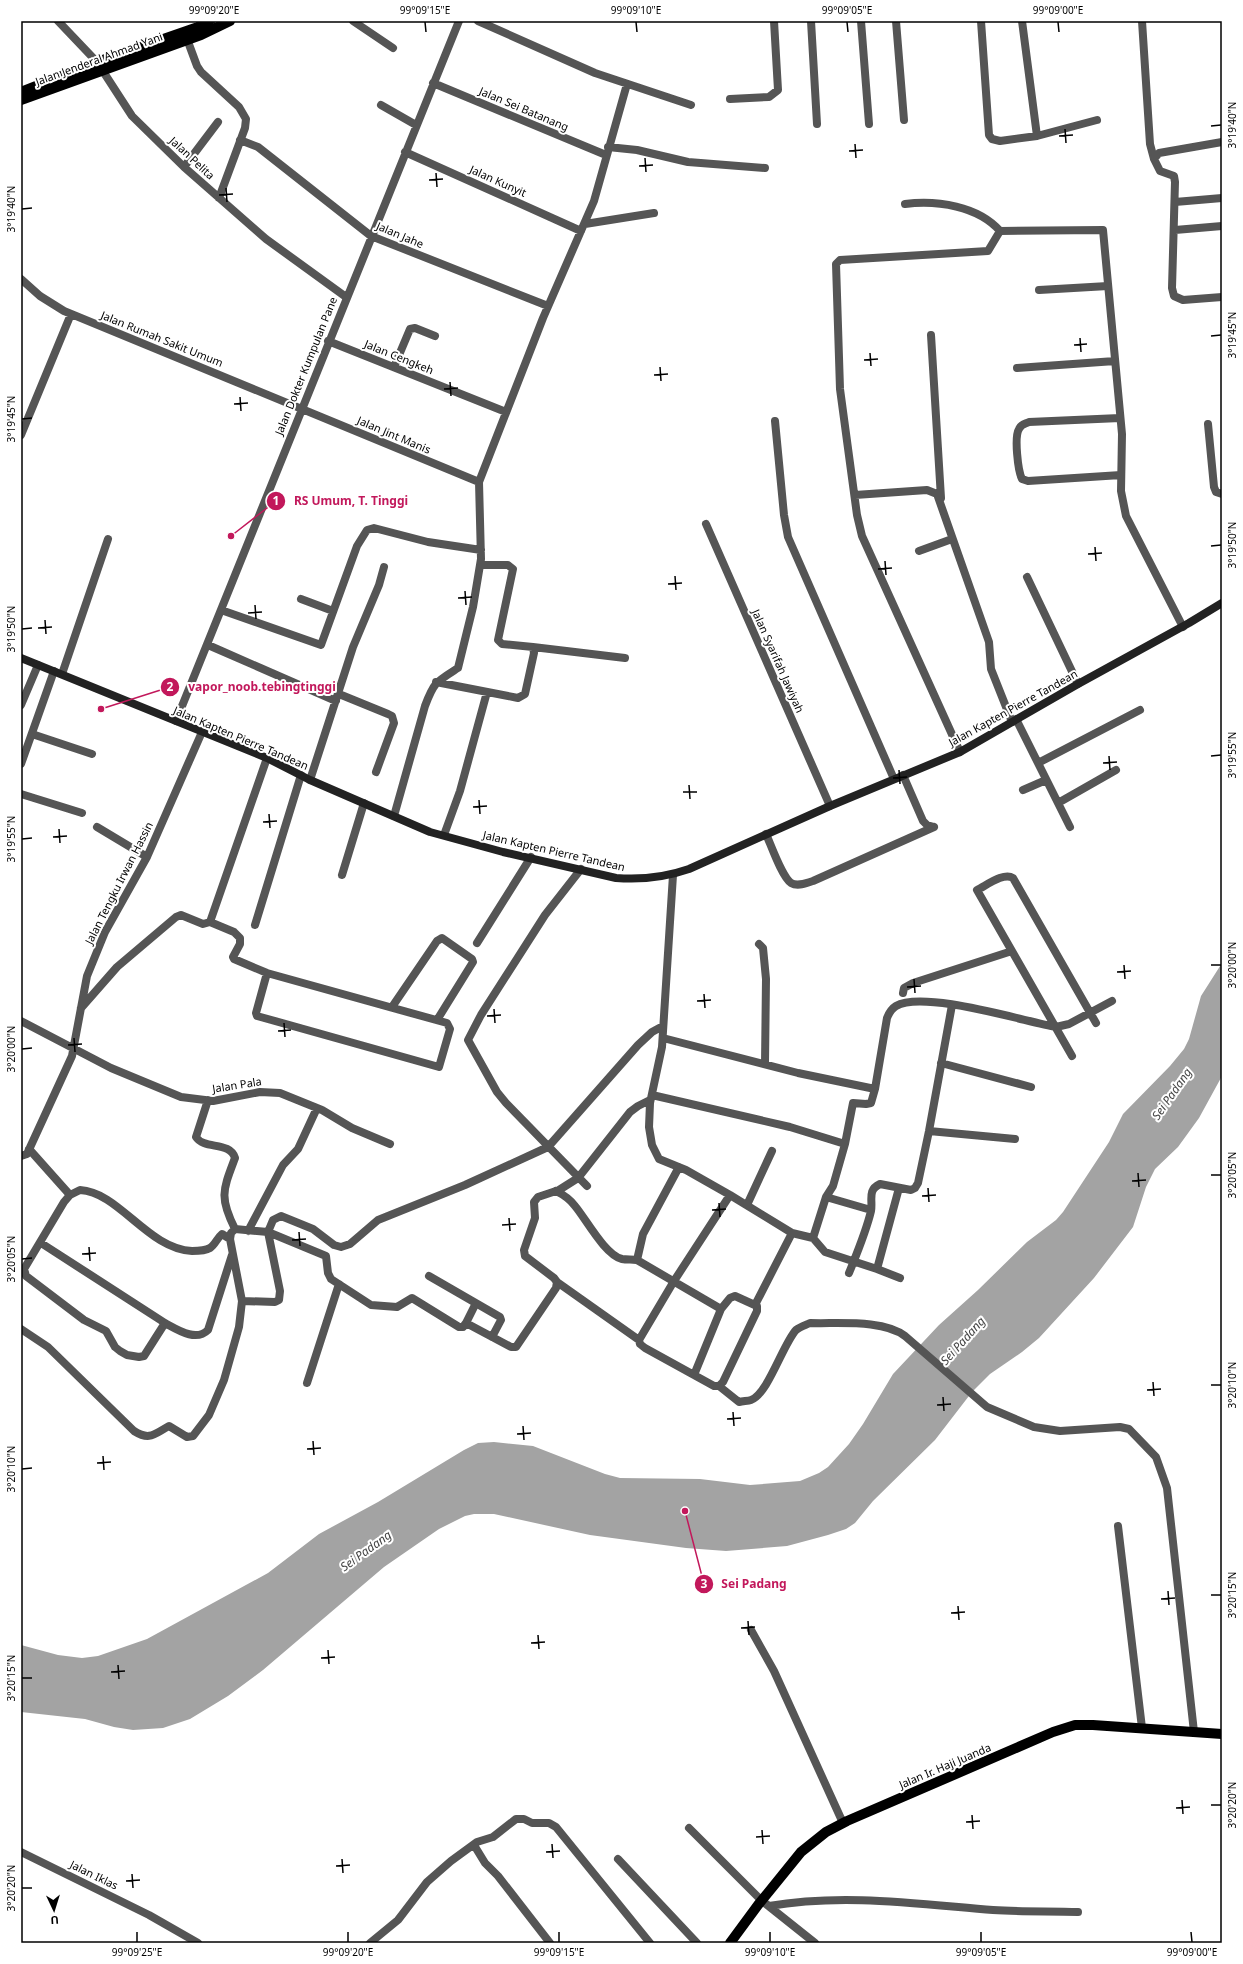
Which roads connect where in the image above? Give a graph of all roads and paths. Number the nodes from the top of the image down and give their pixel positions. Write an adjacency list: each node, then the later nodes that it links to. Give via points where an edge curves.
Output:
1 (58, 21): 16 (street, Jalan Pelita)
2 (209, 21): 16 (main road, Jalan Jenderal Ahmad Yani)
3 (230, 21): 14 (main road, Jalan Jenderal Ahmad Yani)
4 (352, 21): 15 (street)
5 (459, 21): 17 (street, Jalan Dokter Kumpulan Pane)
6 (478, 21): 18 (street, via 595,73)
7 (774, 21): 20 (street, via 778,90 769,98)
8 (811, 21): 27 (street)
9 (861, 21): 28 (street)
10 (896, 21): 24 (street)
11 (981, 21): 30 (street, via 989,135 992,139 1000,141)
12 (1022, 21): 30 (street)
13 (1142, 21): 35 (street, via 1150,144)
14 (187, 39): 16 (main road, Jalan Jenderal Ahmad Yani); 31 (street, via 201,72 244,114 245,128)
15 (393, 48)
16 (99, 66): 19 (main road, Jalan Jenderal Ahmad Yani); 21 (main road, Jalan Jenderal Ahmad Yani); 36 (street, Jalan Pelita, via 132,116)
17 (434, 83): 29 (street, Jalan Dokter Kumpulan Pane); 33 (street, Jalan Sei Batanang)
18 (627, 84): 23 (street); 33 (street)
19 (21, 92)
20 (730, 99)
21 (21, 100)
22 (381, 105): 29 (street)
23 (691, 105)
24 (904, 120)
25 (1097, 120): 30 (street)
26 (218, 122): 36 (street)
27 (816, 124)
28 (869, 124)
29 (416, 125): 34 (street, Jalan Dokter Kumpulan Pane)
30 (1037, 136)
31 (240, 140): 38 (street); 47 (street, Jalan Jahe, via 258,147)
32 (1222, 142): 35 (street, via 1159,153)
33 (607, 151): 37 (street, Jalan Sei Batanang, via 637,150 688,162); 44 (street, via 599,187)
34 (405, 152): 44 (street, Jalan Kunyit); 47 (street, Jalan Dokter Kumpulan Pane)
35 (1154, 159): 40 (street, via 1160,171 1174,176)
36 (184, 167): 38 (street, Jalan Pelita)
37 (765, 168)
38 (219, 198): 51 (street, Jalan Pelita, via 266,239)
39 (1222, 198): 40 (street)
40 (1175, 202): 45 (street)
41 (905, 204): 46 (street, via 942,204 976,213)
42 (654, 213): 44 (street)
43 (1222, 226): 45 (street)
44 (583, 228): 53 (street)
45 (1175, 230): 52 (street, via 1172,288 1174,296 1183,300)
46 (1000, 231): 49 (street, via 1103,230); 70 (street, via 988,252 838,260 840,390)
47 (371, 236): 51 (street, Jalan Dokter Kumpulan Pane); 53 (street, Jalan Jahe)
48 (21, 279): 54 (street, Jalan Rumah Sakit Umum, via 40,296)
49 (1108, 286): 50 (street); 58 (street)
50 (1039, 290)
51 (346, 297): 57 (street, Jalan Dokter Kumpulan Pane)
52 (1222, 297)
53 (548, 306): 62 (street)
54 (71, 314): 61 (street, Jalan Rumah Sakit Umum); 66 (street)
55 (931, 335): 71 (street)
56 (435, 336): 59 (street, via 415,328 410,329)
57 (328, 341): 59 (street, Jalan Cengkeh); 61 (street, Jalan Dokter Kumpulan Pane)
58 (1115, 361): 60 (street); 63 (street)
59 (394, 367): 62 (street, Jalan Cengkeh)
60 (1017, 368)
61 (301, 408): 68 (street, Jalan Jint Manis); 82 (street, Jalan Dokter Kumpulan Pane)
62 (506, 412): 68 (street)
63 (1120, 418): 67 (street); 67 (street, via 1023,424 1018,432 1018,472 1022,479 1028,481)
64 (775, 421): 110 (street, via 788,537)
65 (1208, 424): 69 (street, via 1214,487 1216,492)
66 (21, 435)
67 (1121, 475): 84 (street, via 1126,516)
68 (479, 482): 75 (street)
69 (1222, 494)
70 (855, 495): 71 (street, via 927,490 937,494); 101 (street, via 862,536)
71 (941, 502): 74 (street)
72 (706, 524): 117 (street, Jalan Syarifah Jawiyah)
73 (108, 539): 90 (street)
74 (952, 539): 76 (street); 97 (street, via 988,642 991,670)
75 (481, 550): 77 (street); 83 (street, via 428,542 374,528 368,530 357,546)
76 (919, 550)
77 (480, 565): 86 (street, via 508,565 513,569 498,637 500,642); 91 (street, via 458,668)
78 (384, 567): 94 (street, via 353,647)
79 (1027, 577): 92 (street)
80 (301, 600): 83 (street)
81 (1222, 603): 84 (main road, Jalan Kapten Pierre Tandean)
82 (222, 610): 83 (street, via 321,645); 85 (street, Jalan Dokter Kumpulan Pane)
83 (333, 612)
84 (1183, 627): 92 (main road, Jalan Kapten Pierre Tandean)
85 (208, 645): 94 (street); 98 (street, Jalan Dokter Kumpulan Pane)
86 (533, 647): 88 (street); 93 (street, via 534,653 523,696 518,698)
87 (21, 658): 89 (main road, Jalan Kapten Pierre Tandean)
88 (625, 658)
89 (38, 665): 90 (main road, Jalan Kapten Pierre Tandean); 95 (street)
90 (58, 673): 98 (main road, Jalan Kapten Pierre Tandean); 100 (street)
91 (436, 682): 93 (street); 119 (street, via 425,706)
92 (1078, 684): 97 (main road, Jalan Kapten Pierre Tandean)
93 (487, 692): 123 (street, via 460,790)
94 (338, 697): 107 (street, via 388,714 393,719 394,723); 111 (street)
95 (21, 705)
96 (1140, 710): 104 (street)
97 (1014, 720): 101 (main road, Jalan Kapten Pierre Tandean); 104 (street)
98 (176, 721): 99 (main road, Jalan Kapten Pierre Tandean)
99 (202, 732): 103 (main road, Jalan Kapten Pierre Tandean); 124 (street, Jalan Tengku Irwan Hassin)
100 (32, 734): 102 (street); 105 (street)
101 (960, 752): 109 (main road, Jalan Kapten Pierre Tandean)
102 (92, 754)
103 (267, 758): 108 (main road, Jalan Kapten Pierre Tandean); 129 (street)
104 (1038, 763): 112 (street)
105 (21, 764)
106 (1116, 770): 115 (street)
107 (376, 772)
108 (301, 775): 111 (main road, Jalan Kapten Pierre Tandean); 130 (street)
109 (903, 775): 110 (main road, Jalan Kapten Pierre Tandean); 122 (street, via 923,821 934,827 813,880 800,885 792,883 786,877)
110 (894, 779): 117 (main road, Jalan Kapten Pierre Tandean)
111 (310, 780): 116 (main road, Jalan Kapten Pierre Tandean)
112 (1046, 780): 113 (street); 115 (street)
113 (1023, 790)
114 (21, 794): 118 (street)
115 (1058, 802): 121 (street)
116 (364, 803): 119 (main road, Jalan Kapten Pierre Tandean); 127 (street)
117 (830, 806): 122 (main road, Jalan Kapten Pierre Tandean)
118 (82, 813)
119 (394, 816): 123 (main road, Jalan Kapten Pierre Tandean)
120 (97, 827): 124 (street)
121 (1070, 828)
122 (766, 834): 128 (main road, Jalan Kapten Pierre Tandean)
123 (444, 836): 125 (main road, Jalan Kapten Pierre Tandean)
124 (147, 856): 139 (street, Jalan Tengku Irwan Hassin, via 105,932 87,976)
125 (531, 857): 126 (main road, Jalan Kapten Pierre Tandean); 131 (street)
126 (581, 869): 128 (main road, Jalan Kapten Pierre Tandean, via 623,879); 160 (street, via 545,914 468,1040 497,1092)
127 (342, 875)
128 (673, 875): 144 (street)
129 (210, 922): 134 (street, via 234,932 240,938 234,959); 139 (street, via 203,924 181,916 176,917 117,967)
130 (255, 925)
131 (477, 943)
132 (759, 944): 150 (street, via 763,948 766,979)
133 (1012, 951): 135 (street, via 913,983 904,988); 140 (street, via 977,890 1004,876 1014,878); 145 (street)
134 (267, 973): 138 (street); 141 (street, via 257,1016 438,1068 450,1029 447,1023)
135 (903, 993)
136 (1112, 1001): 140 (street)
137 (952, 1005): 145 (street); 149 (street); 152 (street, via 905,1002 891,1009 886,1022)
138 (392, 1007): 141 (street); 141 (street, via 437,941 442,938 473,962)
139 (81, 1008): 147 (street, Jalan Tengku Irwan Hassin)
140 (1090, 1013): 143 (street); 145 (street, via 1069,1024)
141 (437, 1020)
142 (21, 1021): 147 (street, Jalan Pala)
143 (1096, 1023)
144 (663, 1026): 146 (street); 160 (street, via 638,1045)
145 (1056, 1027): 148 (street)
146 (663, 1038): 150 (street); 153 (street)
147 (73, 1048): 154 (street, Jalan Pala, via 151,1086 181,1097); 161 (street, Jalan Tengku Irwan Hassin, via 72,1056)
148 (1072, 1056)
149 (941, 1063): 151 (street); 156 (street)
150 (766, 1064): 152 (street)
151 (1031, 1088)
152 (875, 1089): 159 (street, via 871,1103 853,1103)
153 (651, 1098): 159 (street, via 790,1126); 164 (street, via 649,1127 652,1145 659,1159); 165 (street, via 630,1112)
154 (208, 1100): 155 (street, Jalan Pala, via 270,1091); 174 (street, via 196,1137 202,1142 228,1149 233,1153 234,1158 223,1195 226,1210)
155 (317, 1108): 158 (street, Jalan Pala, via 352,1128); 175 (street, via 298,1149 283,1165)
156 (930, 1130): 157 (street); 167 (street, via 918,1183 911,1190)
157 (1015, 1139)
158 (390, 1144)
159 (845, 1144): 171 (street, via 833,1186)
160 (548, 1147): 165 (street); 176 (street, via 465,1185 378,1220 350,1244 334,1245 313,1229 281,1216 273,1220)
161 (29, 1149): 163 (street, Jalan Tengku Irwan Hassin, via 27,1154); 169 (street)
162 (772, 1151): 172 (street)
163 (21, 1156)
164 (679, 1167): 170 (street); 182 (street, via 643,1234)
165 (578, 1178): 166 (street); 168 (street)
166 (587, 1186)
167 (899, 1188): 173 (street, via 880,1184 875,1186 871,1192); 184 (street)
168 (556, 1191): 182 (street, via 576,1206 591,1230 616,1257); 189 (street, via 538,1197 534,1202 534,1218 524,1250 525,1256)
169 (70, 1195): 179 (street, via 80,1190 93,1192 164,1244 176,1248 204,1251 214,1245 222,1234); 180 (street)
170 (730, 1195): 172 (street); 188 (street)
171 (826, 1197): 173 (street); 178 (street)
172 (747, 1205): 177 (street)
173 (871, 1210): 183 (street)
174 (235, 1229): 175 (street); 179 (street)
175 (248, 1231): 176 (street)
176 (268, 1232): 190 (street, via 326,1256 328,1273 331,1279); 191 (street, via 280,1291 279,1300)
177 (792, 1233): 178 (street); 193 (street)
178 (813, 1238): 183 (street, via 825,1252)
179 (230, 1239): 181 (street)
180 (41, 1243): 195 (street); 195 (street, via 24,1269 26,1276 84,1320 106,1331 120,1351 127,1355 144,1356)
181 (232, 1254): 191 (street); 195 (street, via 208,1330 202,1336 197,1336 179,1331)
182 (637, 1260): 188 (street)
183 (854, 1260): 184 (street); 185 (street)
184 (877, 1269): 187 (street)
185 (849, 1272)
186 (429, 1276): 192 (street)
187 (900, 1278)
188 (674, 1280): 194 (street); 199 (street)
189 (557, 1282): 198 (street, via 556,1288 516,1347 513,1348); 199 (street)
190 (339, 1284): 196 (street, via 371,1306 397,1307 412,1298 459,1327); 201 (street)
191 (242, 1302): 197 (street, via 239,1327 224,1380 208,1415 193,1436 187,1437 169,1426 148,1437 134,1431 48,1347)
192 (476, 1303): 196 (street); 198 (street, via 501,1318)
193 (755, 1305): 194 (street, via 735,1296); 202 (street, via 757,1311)
194 (721, 1309): 200 (street)
195 (165, 1323)
196 (466, 1323): 198 (street)
197 (21, 1329)
198 (492, 1337)
199 (639, 1340): 200 (street, via 644,1348)
200 (694, 1375): 202 (street, via 714,1386)
201 (307, 1383)
202 (719, 1386): 206 (street, via 739,1402 752,1400 762,1388 796,1330 810,1323 857,1324 891,1328 905,1336 987,1407 1034,1427 1060,1431 1120,1427 1129,1429 1156,1457 1167,1488)
203 (1118, 1526): 205 (street)
204 (751, 1630): 208 (street, via 774,1671)
205 (1142, 1728): 206 (main road, Jalan Ir. Haji Juanda); 208 (main road, Jalan Ir. Haji Juanda, via 1075,1725)
206 (1194, 1732): 207 (main road, Jalan Ir. Haji Juanda)
207 (1222, 1734)
208 (843, 1823): 213 (main road, Jalan Ir. Haji Juanda, via 826,1832 801,1852)
209 (690, 1828): 213 (street)
210 (474, 1844): 216 (street, via 451,1860 427,1882 398,1920); 217 (street, via 484,1863 498,1876); 218 (street, via 493,1837 516,1819 532,1823 549,1823 556,1827)
211 (21, 1852): 215 (street, Jalan Iklas, via 149,1915)
212 (618, 1858): 219 (street)
213 (765, 1903): 214 (street, via 897,1901 994,1910); 220 (main road, Jalan Ir. Haji Juanda); 221 (street)
214 (1078, 1912)
215 (198, 1943)
216 (370, 1943)
217 (550, 1943)
218 (650, 1943)
219 (697, 1943)
220 (730, 1943)
221 (815, 1943)

